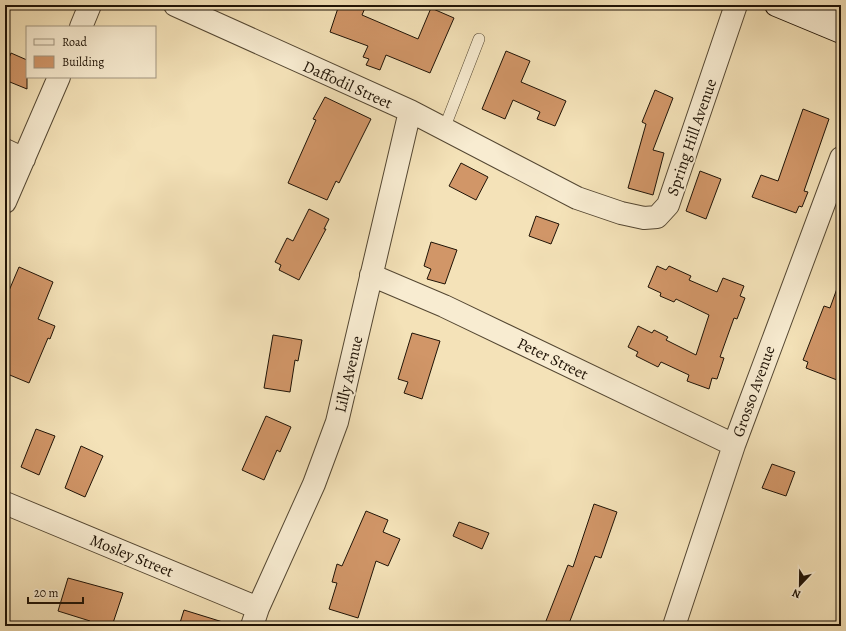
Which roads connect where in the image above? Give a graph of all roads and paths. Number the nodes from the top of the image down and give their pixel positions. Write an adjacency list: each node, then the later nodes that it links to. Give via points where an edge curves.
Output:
1 (90, 5): 6 (street)
2 (175, 5): 9 (street, Daffodil Street)
3 (736, 5): 13 (street, Spring Hill Avenue, via 668,205 657,217 644,218 595,205)
4 (776, 5): 5 (street)
5 (832, 20)
6 (81, 26)
7 (479, 39): 10 (lane)
8 (58, 78): 11 (street)
9 (410, 112): 10 (street, Daffodil Street); 15 (street, Lilly Avenue)
10 (444, 129): 13 (street, Daffodil Street)
11 (14, 155): 14 (street)
12 (841, 158): 16 (street, Grosso Avenue)
13 (519, 168)
14 (5, 202)
15 (371, 275): 16 (street, Peter Street, via 444,306); 18 (street, Lilly Avenue, via 337,422 314,484)
16 (734, 445): 19 (street, Grosso Avenue)
17 (5, 503): 18 (street, Mosley Street)
18 (255, 617)
19 (674, 626)

